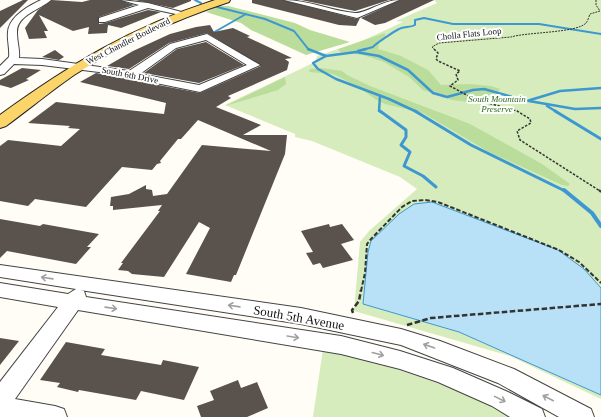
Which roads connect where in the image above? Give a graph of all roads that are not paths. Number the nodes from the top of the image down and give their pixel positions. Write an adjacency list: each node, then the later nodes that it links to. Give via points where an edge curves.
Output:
1 (47, 0): 9 (street, via 29,9 12,29 15,53)
2 (125, 0): 6 (street)
3 (225, 0): 7 (main road, West Chandler Boulevard)
4 (289, 0): 5 (street, via 357,16)
5 (395, 0)
6 (148, 5): 7 (street); 8 (street)
7 (185, 14): 10 (main road, West Chandler Boulevard, via 141,33)
8 (102, 20)
9 (12, 61): 10 (street, South 6th Drive); 11 (street)
10 (79, 66): 12 (street, South 6th Drive); 13 (main road, West Chandler Boulevard)
11 (0, 72)
12 (130, 75): 12 (street, South 6th Drive, via 174,46 207,37 255,65 200,89)
13 (0, 123)
14 (0, 272): 15 (street, South 5th Avenue, one-way to 14)
15 (86, 284): 17 (street); 22 (street, South 5th Avenue, one-way to 15, via 506,376 409,339 301,316)
16 (0, 290): 17 (street, South 5th Avenue)
17 (72, 303): 18 (street); 21 (street, South 5th Avenue, one-way to 21, via 364,350 445,375 500,399)
18 (0, 401)
19 (0, 407): 20 (street)
20 (55, 417)
21 (533, 417)
22 (582, 417)

